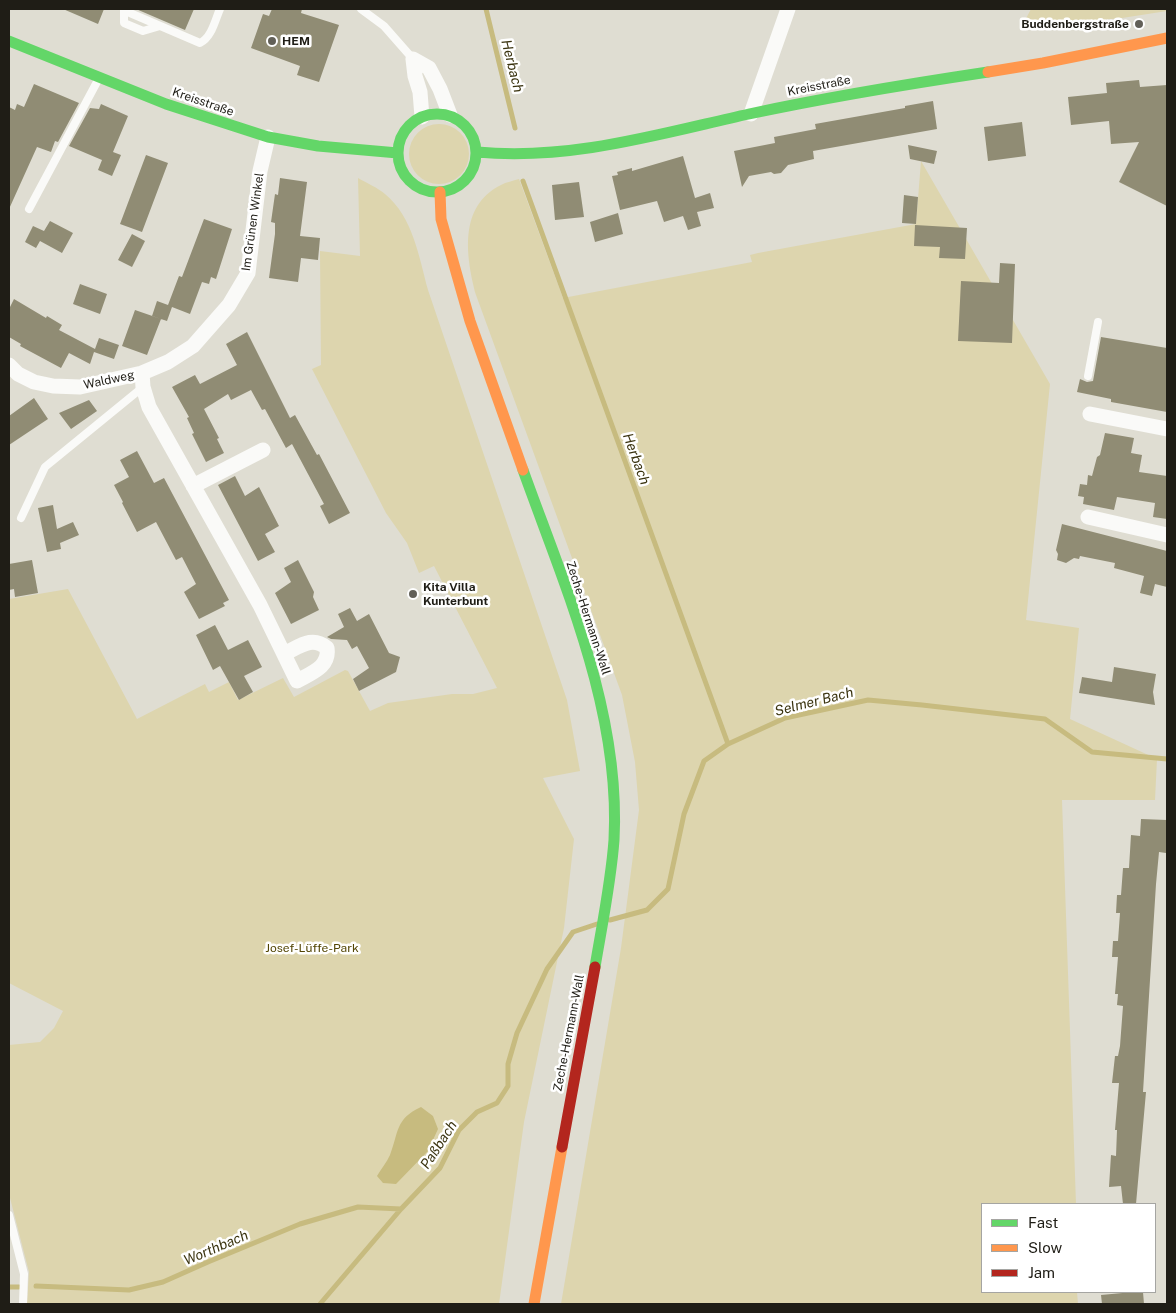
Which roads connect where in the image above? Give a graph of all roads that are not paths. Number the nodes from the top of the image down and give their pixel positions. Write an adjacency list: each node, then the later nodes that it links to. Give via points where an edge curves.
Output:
1 (124, 9): 2 (lane, via 200,43 210,33)
2 (220, 9)
3 (360, 9): 7 (lane, via 384,26)
4 (788, 9): 9 (street)
5 (1167, 38): 9 (main road, Kreisstraße)
6 (9, 40): 8 (main road, Kreisstraße)
7 (413, 59): 10 (street, via 429,68); 11 (street)
8 (98, 78): 12 (main road, Kreisstraße, via 193,114); 16 (lane)
9 (751, 114): 13 (main road, Kreisstraße, via 572,151)
10 (450, 115): 11 (main road); 13 (main road, via 470,128)
11 (422, 117): 14 (main road, via 409,125)
12 (268, 137): 14 (main road, Kreisstraße, via 318,146); 20 (street, Im Grünen Winkel, via 260,171 248,273 229,306 193,346)
13 (477, 152): 15 (main road, via 466,179)
14 (398, 153): 15 (main road, via 399,163 411,182 425,190)
15 (440, 192): 31 (main road, Zeche-Hermann-Wall, via 441,219 470,321 584,641 605,721 613,787 614,838 607,900)
16 (29, 209)
17 (1098, 322): 19 (lane)
18 (12, 373): 20 (street, Waldweg, via 53,386 80,387)
19 (1088, 376)
20 (142, 380): 24 (street, via 149,407); 25 (lane, via 45,467)
21 (1090, 414): 22 (street)
22 (1167, 429)
23 (263, 450): 24 (street)
24 (193, 486): 28 (street)
25 (21, 518)
26 (1088, 518): 27 (street)
27 (1167, 534)
28 (284, 654)
29 (9, 1215): 30 (lane, via 24,1274)
30 (23, 1304)
31 (534, 1304)

